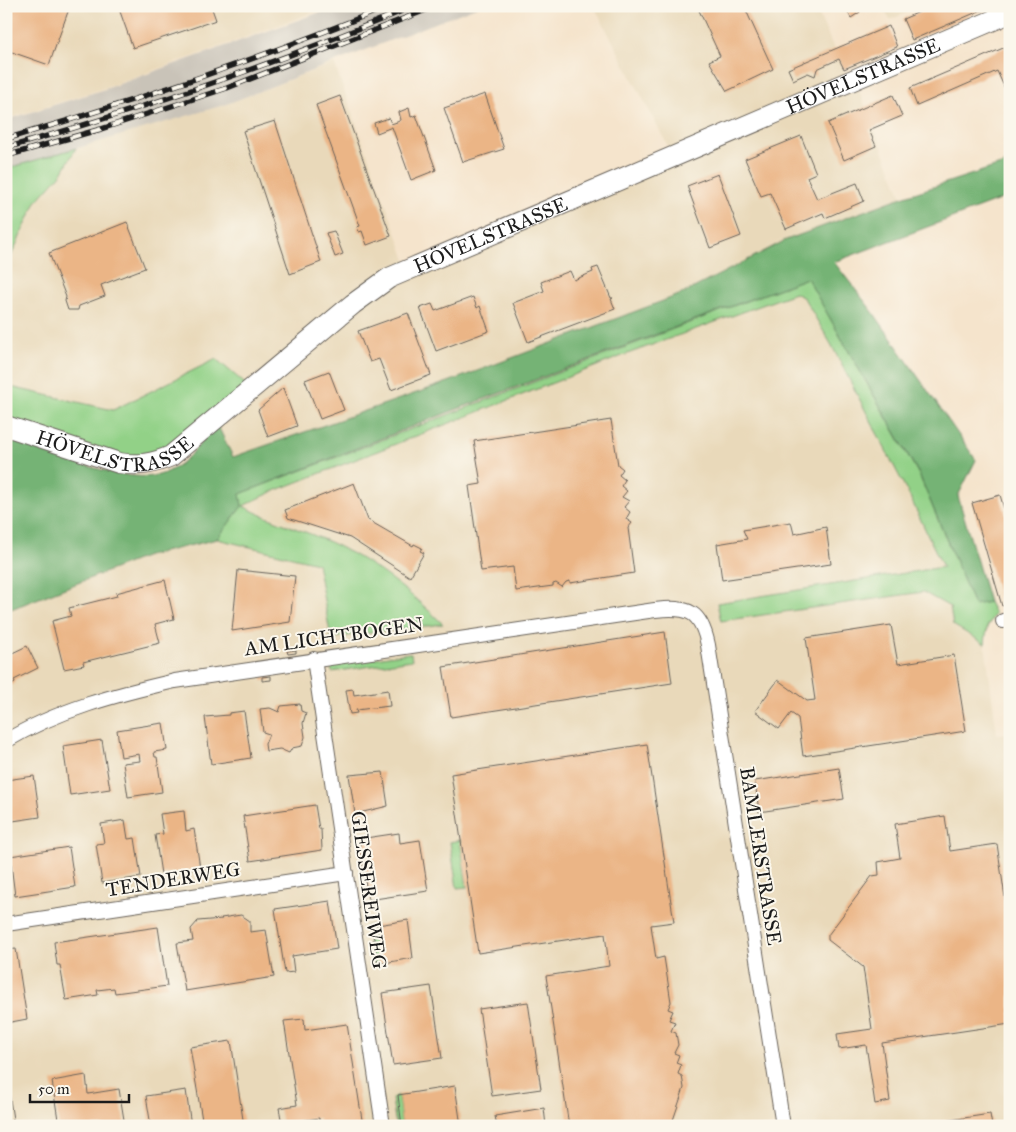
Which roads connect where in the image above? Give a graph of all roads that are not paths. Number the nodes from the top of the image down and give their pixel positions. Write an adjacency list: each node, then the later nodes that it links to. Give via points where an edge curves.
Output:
1 (1010, 13): 2 (main road, HÖVELSTRASSE, via 389,278 352,304 163,460 139,465 119,463)
2 (6, 426)
3 (678, 608): 4 (street, AM LICHTBOGEN); 9 (street, BAMLERSTRASSE, via 700,619 708,645)
4 (314, 660): 5 (street, AM LICHTBOGEN, via 143,688 78,708); 6 (street, GIESSEREIWEG)
5 (6, 742)
6 (346, 873): 7 (street, TENDERWEG); 8 (street, GIESSEREIWEG)
7 (6, 924)
8 (383, 1126)
9 (783, 1126)

